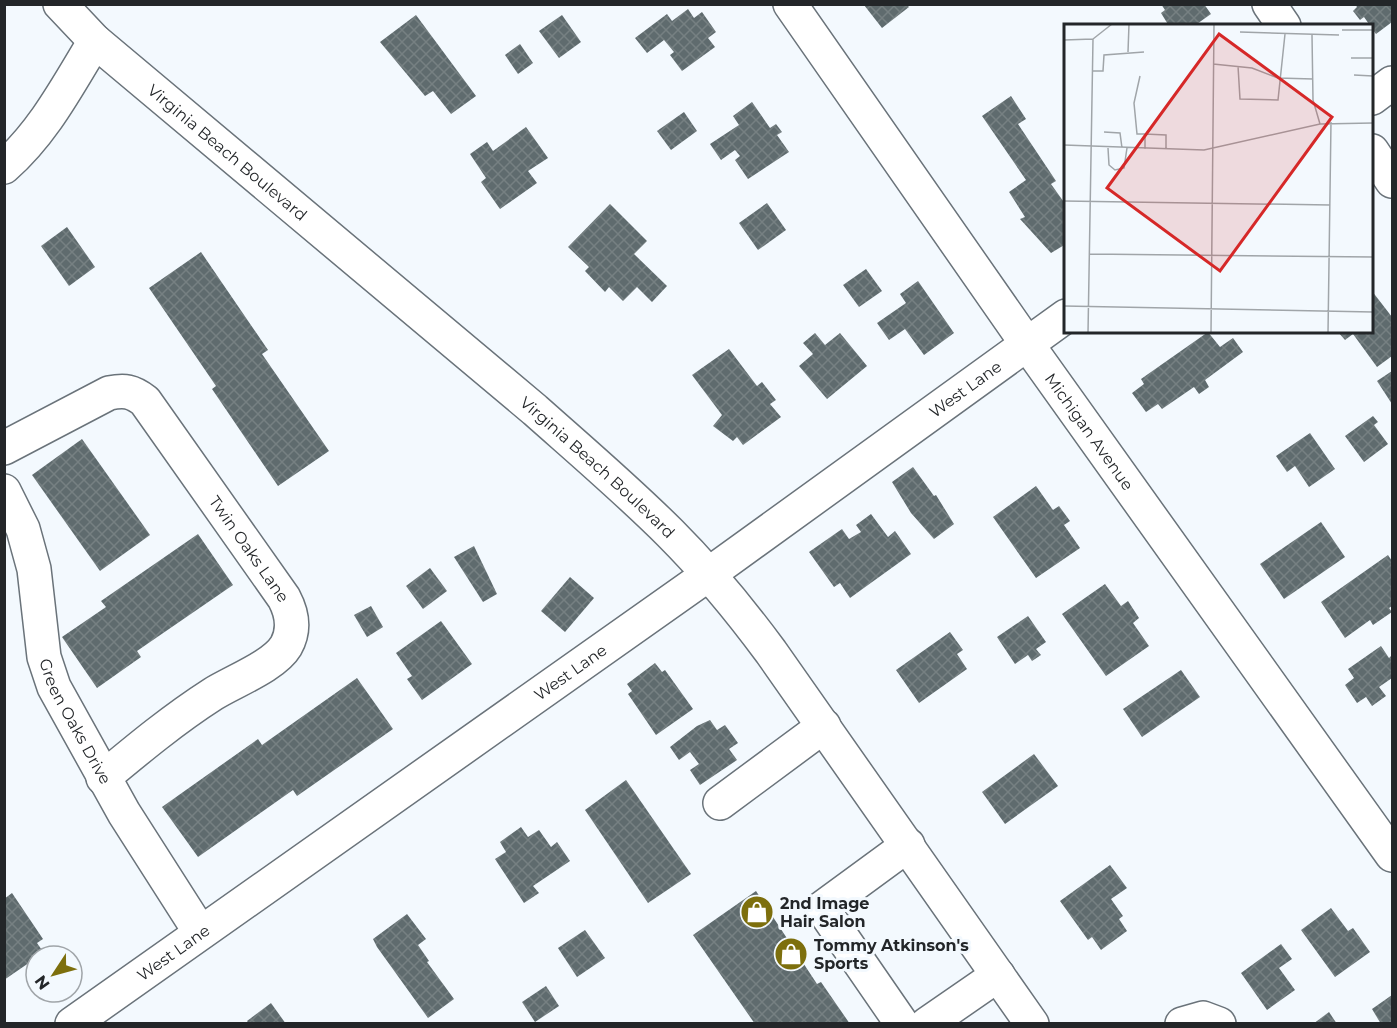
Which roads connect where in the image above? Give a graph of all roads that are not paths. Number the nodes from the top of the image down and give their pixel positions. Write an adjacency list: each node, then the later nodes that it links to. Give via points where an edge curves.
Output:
1 (60, 4): 5 (street, Virginia Beach Boulevard)
2 (790, 4): 12 (street, Michigan Avenue)
3 (1269, 4): 4 (street)
4 (1283, 24)
5 (95, 41): 9 (street, via 41,128); 15 (street, Virginia Beach Boulevard, via 606,472)
6 (1392, 83): 7 (street)
7 (1373, 97)
8 (1373, 154): 10 (street)
9 (4, 167)
10 (1392, 181)
11 (1064, 317): 12 (street, West Lane)
12 (1027, 344): 15 (street, West Lane); 20 (street, Michigan Avenue)
13 (4, 448): 17 (street, Twin Oaks Lane, via 109,393 135,393 145,401 291,610 292,628 286,646 275,659 214,693 156,733)
14 (4, 491): 17 (street, Green Oaks Drive, via 23,529 34,569 44,657 54,687)
15 (709, 574): 16 (street, Virginia Beach Boulevard); 21 (street, West Lane)
16 (824, 726): 18 (street); 19 (street, Virginia Beach Boulevard)
17 (103, 778): 21 (street, Green Oaks Drive)
18 (720, 803)
19 (908, 845): 22 (street, Virginia Beach Boulevard); 24 (street, via 822,908)
20 (1392, 855)
21 (200, 932): 23 (street, West Lane)
22 (998, 975): 25 (street); 26 (street, Virginia Beach Boulevard)
23 (72, 1023)
24 (902, 1023)
25 (927, 1023)
26 (1032, 1023)
27 (1182, 1023): 28 (street, via 1203,1018)
28 (1219, 1023)

